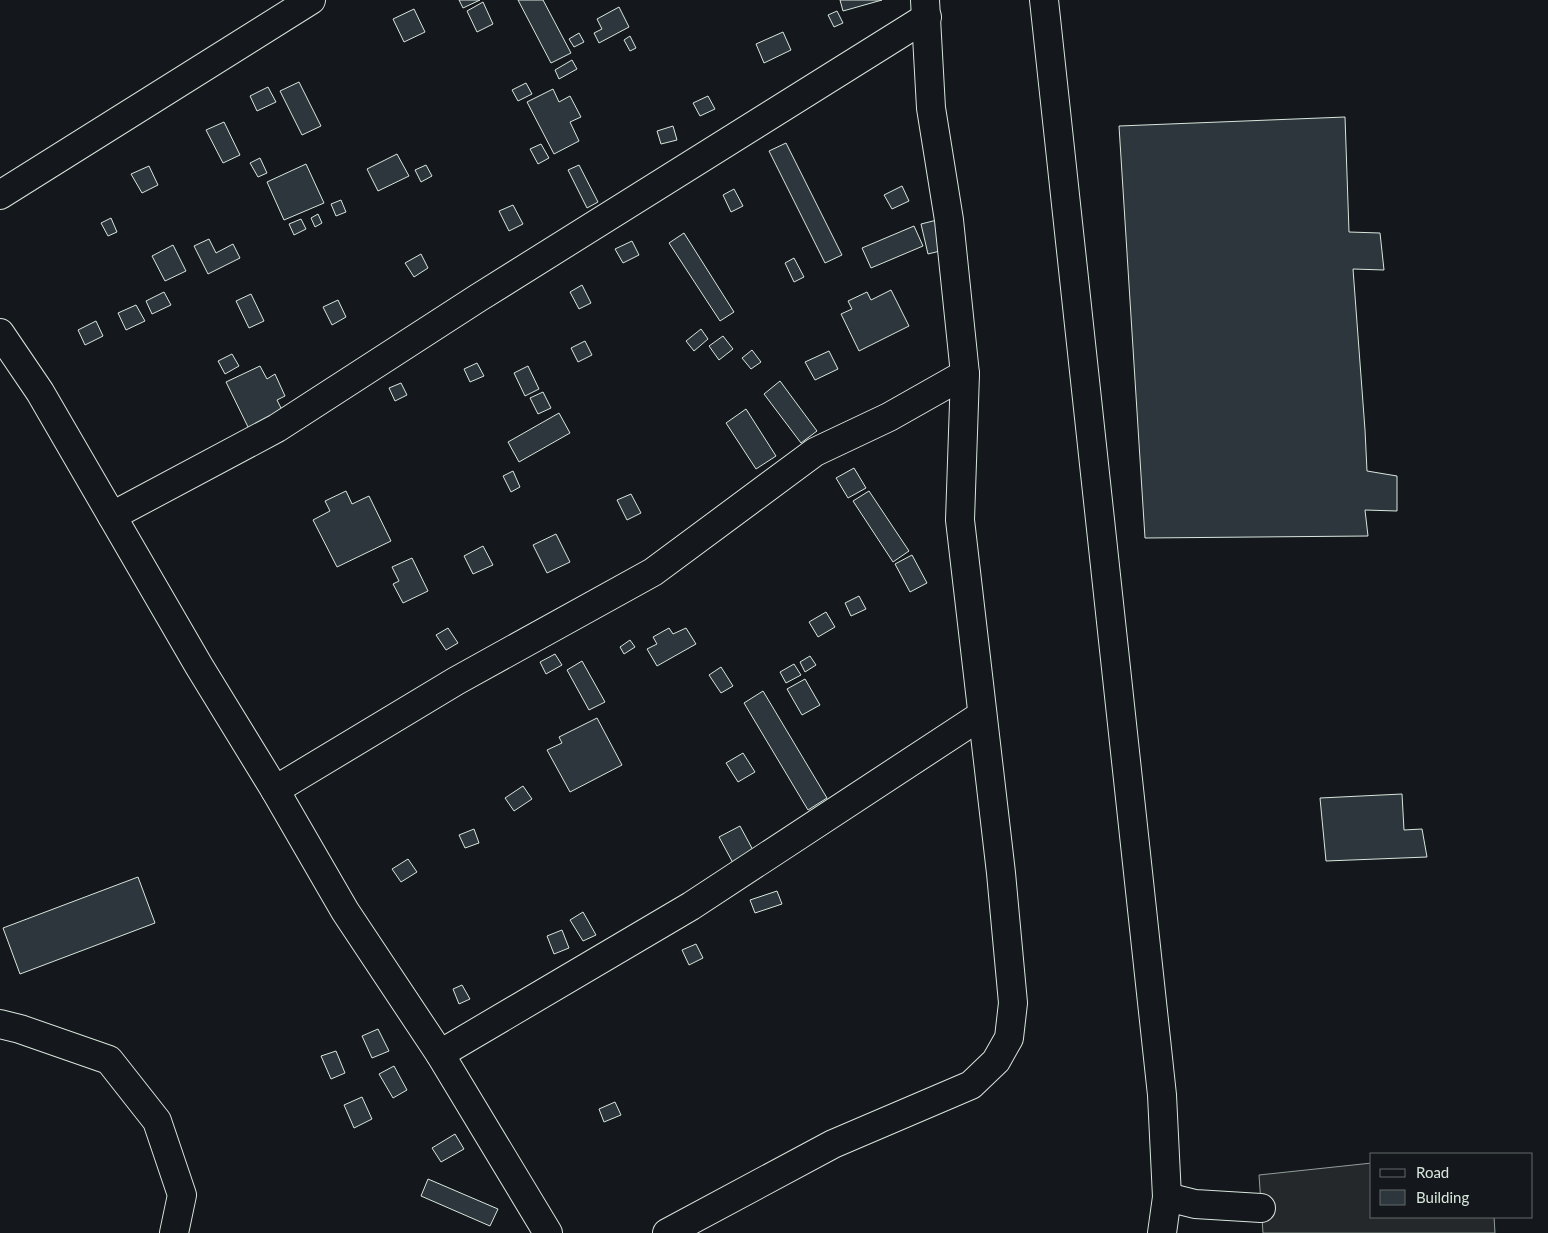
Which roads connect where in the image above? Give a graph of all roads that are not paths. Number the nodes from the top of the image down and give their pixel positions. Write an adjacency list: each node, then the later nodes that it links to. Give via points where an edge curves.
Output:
1 (311, 0): 4 (street)
2 (1044, 0): 12 (street, via 1162,1096)
3 (926, 8): 6 (street, via 930,108 948,220); 7 (street, via 277,428)
4 (0, 195)
5 (0, 333): 7 (street, via 40,392)
6 (965, 374): 8 (street, via 960,520); 9 (street, via 889,417 814,452 653,572 456,681)
7 (112, 516): 9 (street)
8 (982, 715): 11 (street, via 691,906); 16 (street, via 1013,1003 1010,1038 996,1060 971,1085 833,1144)
9 (275, 790): 11 (street, via 345,911)
10 (0, 1024): 14 (street, via 109,1060 157,1121 182,1195)
11 (440, 1054): 15 (street)
12 (1167, 1197): 13 (street, via 1195,1204); 17 (street)
13 (1261, 1208)
14 (174, 1233)
15 (548, 1233)
16 (667, 1233)
17 (1162, 1233)

